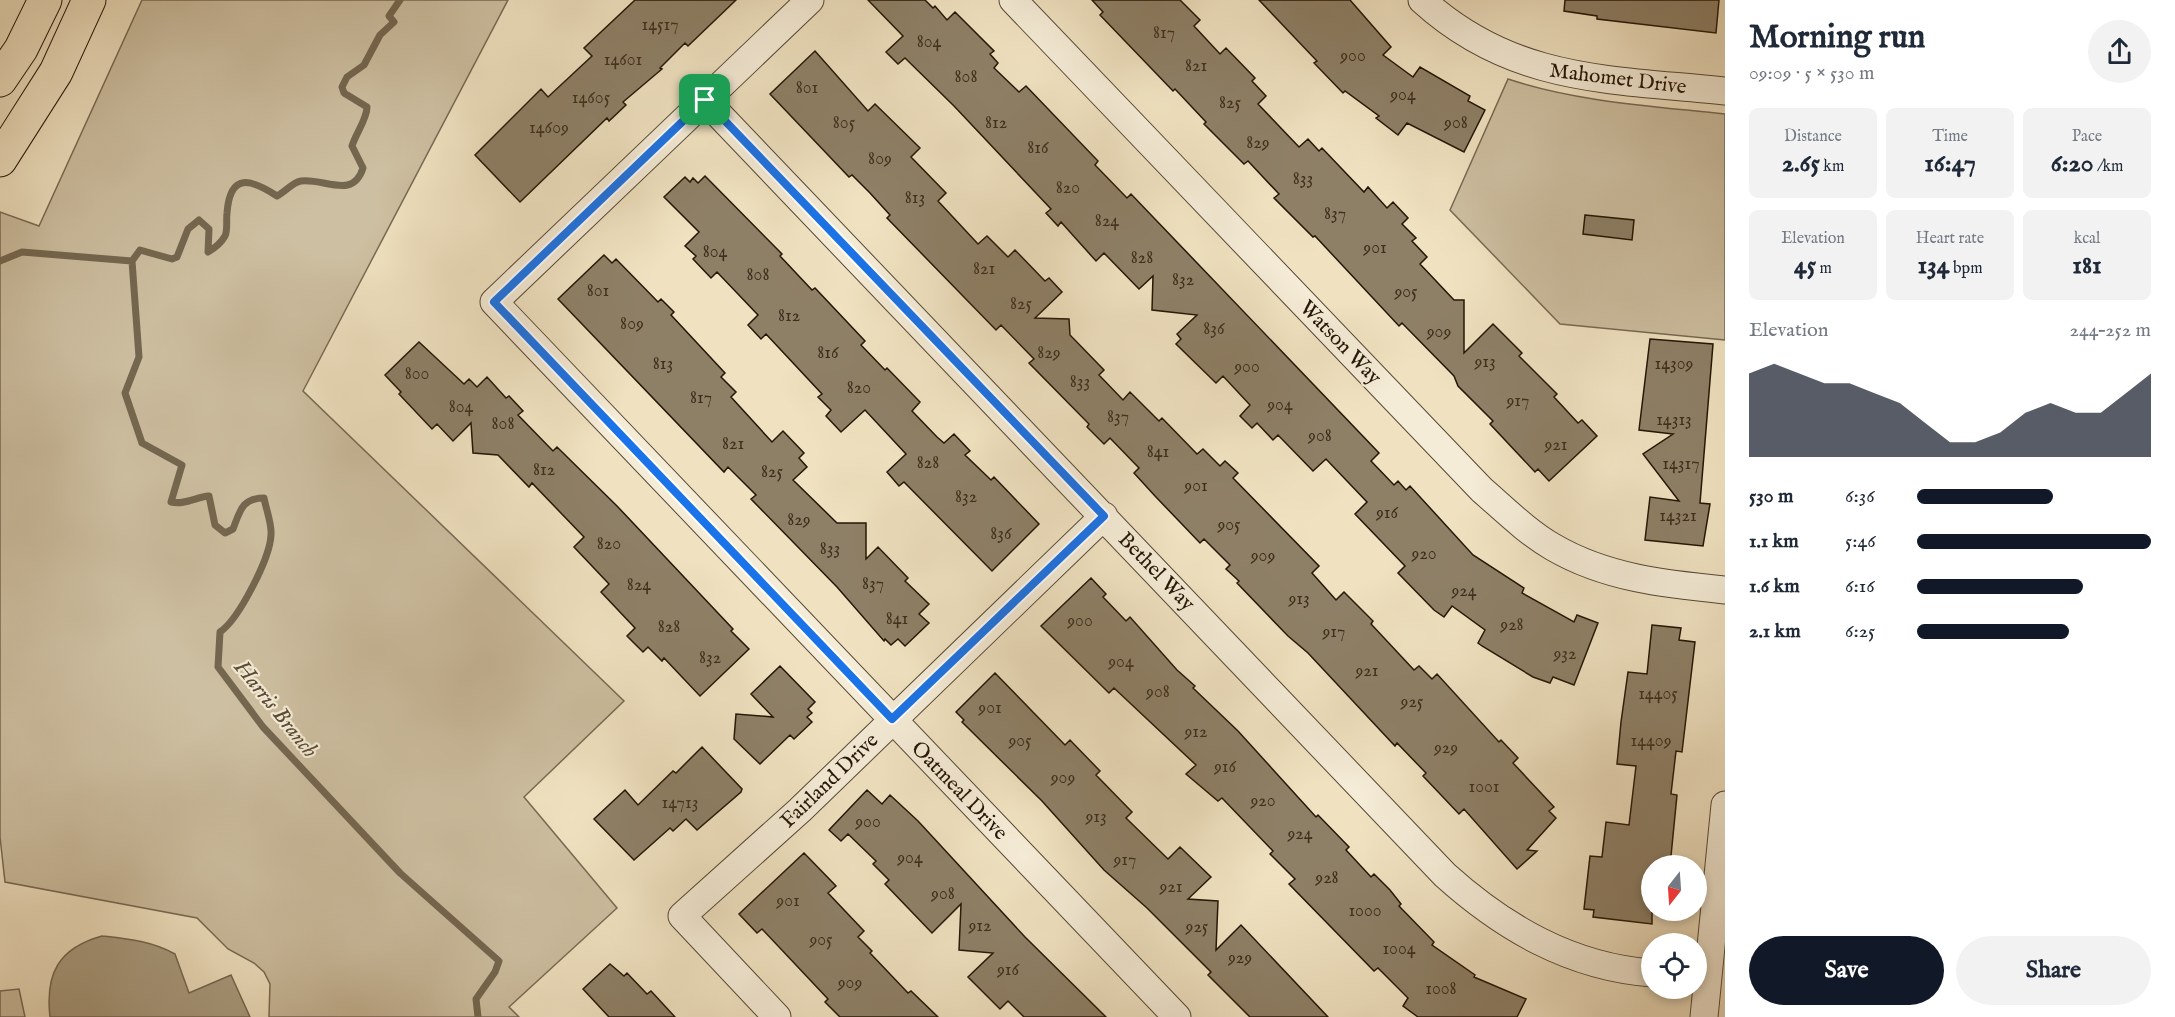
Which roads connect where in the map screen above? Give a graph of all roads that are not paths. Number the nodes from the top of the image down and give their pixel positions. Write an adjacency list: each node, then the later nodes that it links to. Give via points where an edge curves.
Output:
1 (45, 0): 6 (main road, via 21,49)
2 (89, 0): 9 (main road, via 56,72)
3 (810, 0): 8 (street)
4 (1013, 0): 11 (street, Watson Way, via 1482,490 1516,520 1552,547 1590,565 1630,578)
5 (1422, 0): 7 (street, Mahomet Drive, via 1472,37 1538,68)
6 (0, 80)
7 (1725, 91)
8 (705, 100): 10 (street, Bethel Way); 12 (street, Oatmeal Drive, via 494,302)
9 (0, 160)
10 (1104, 516): 12 (street, Fairland Drive); 15 (street, Bethel Way, via 1474,901 1545,945 1624,971)
11 (1725, 590)
12 (892, 719): 17 (street, Fairland Drive, via 800,810 682,916); 18 (street, Oatmeal Drive)
13 (1725, 805): 14 (street)
14 (1707, 940)
15 (1641, 972)
16 (1703, 999): 19 (street)
17 (777, 1017)
18 (1177, 1017)
19 (1704, 1017)

